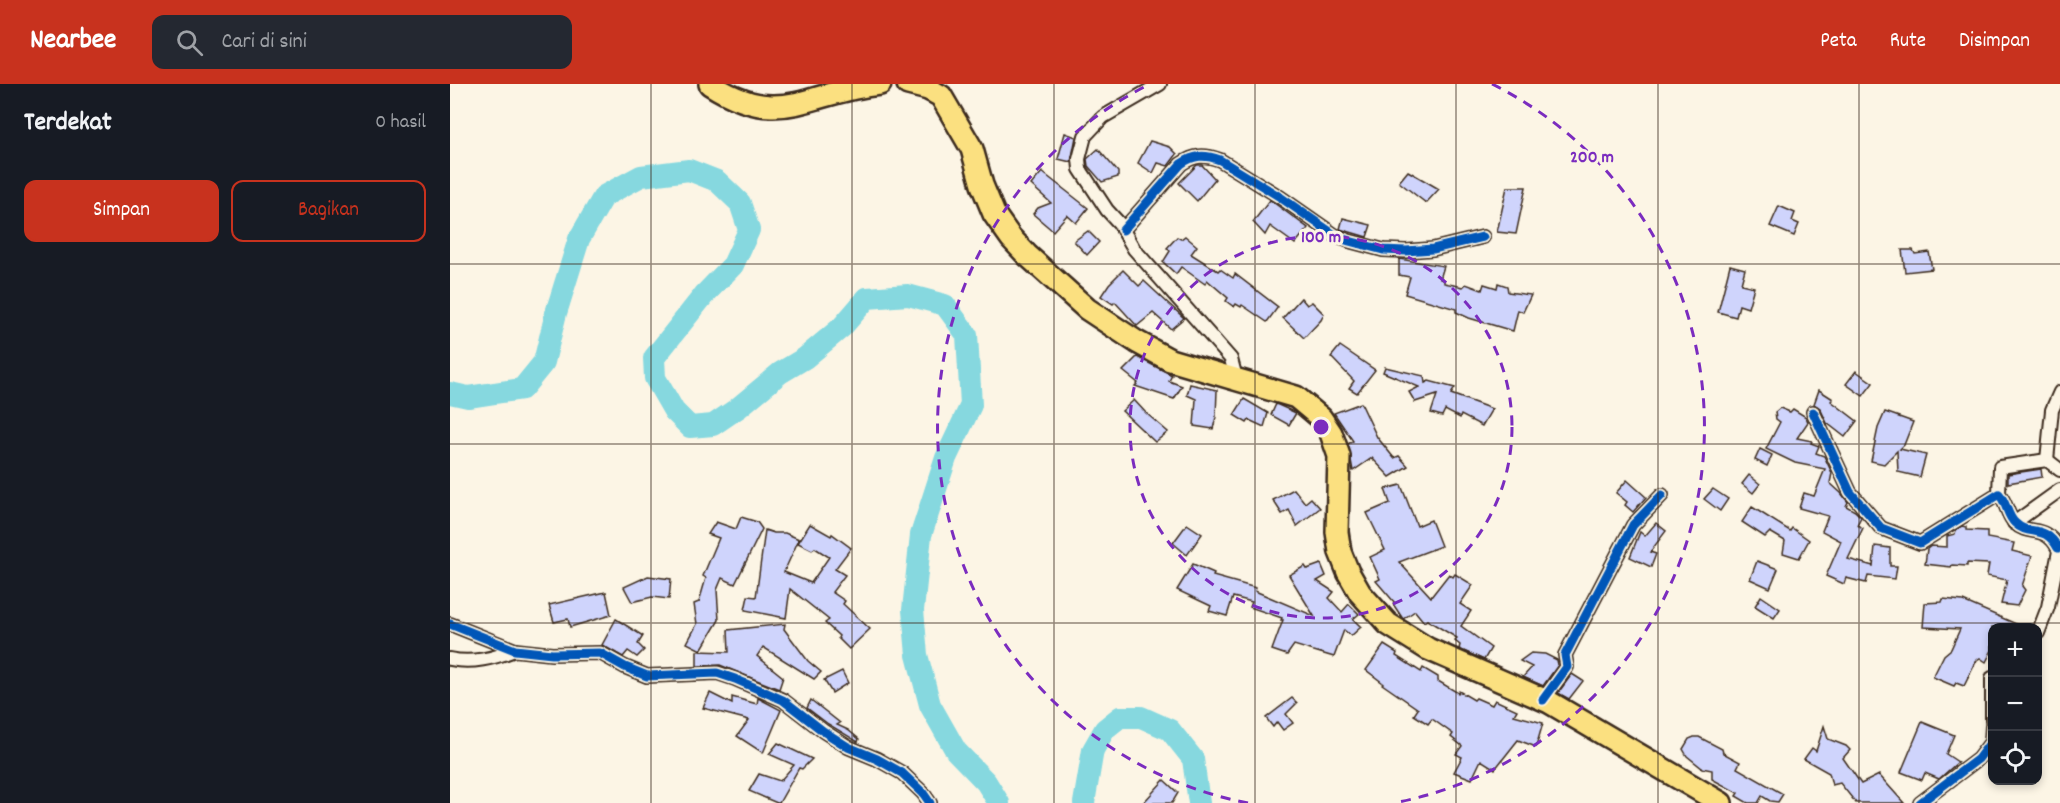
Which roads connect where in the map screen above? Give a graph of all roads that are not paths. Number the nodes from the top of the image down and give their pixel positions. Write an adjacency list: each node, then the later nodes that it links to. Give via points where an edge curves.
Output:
1 (710, 84): 2 (highway, via 746,103 776,107)
2 (880, 84)
3 (908, 84): 7 (highway, via 941,96 972,149 988,201 1011,238 1079,302 1153,352 1187,366)
4 (1160, 84): 5 (street, via 1103,117 1085,136 1079,159 1080,169)
5 (1123, 230): 6 (street, via 1181,164 1199,155 1220,160 1349,241 1406,251); 7 (street, via 1134,249 1231,359)
6 (1484, 237)
7 (1236, 378): 21 (highway, via 1296,397 1321,418 1331,434 1339,456 1340,552 1360,593 1388,624 1428,649)
8 (2060, 392): 10 (street, via 2050,418)
9 (1812, 412): 13 (street, via 1850,492 1881,528 1920,543)
10 (2047, 460): 11 (street); 13 (street, via 2000,467)
11 (2060, 470)
12 (2060, 490): 15 (street)
13 (1999, 494): 15 (street)
14 (1662, 495): 21 (street, via 1633,525 1565,655 1567,667)
15 (2014, 523): 16 (street, via 2045,533)
16 (2059, 547): 17 (street, via 2048,608)
17 (2041, 623)
18 (450, 624): 19 (street)
19 (515, 650): 20 (street, via 468,661); 23 (street, via 600,653 647,676 717,674 735,680 783,700 848,747 902,773)
20 (450, 659)
21 (1543, 700): 24 (highway)
22 (1992, 731): 25 (street, via 1991,742 1978,759)
23 (930, 803)
24 (1721, 803)
25 (1920, 803)

